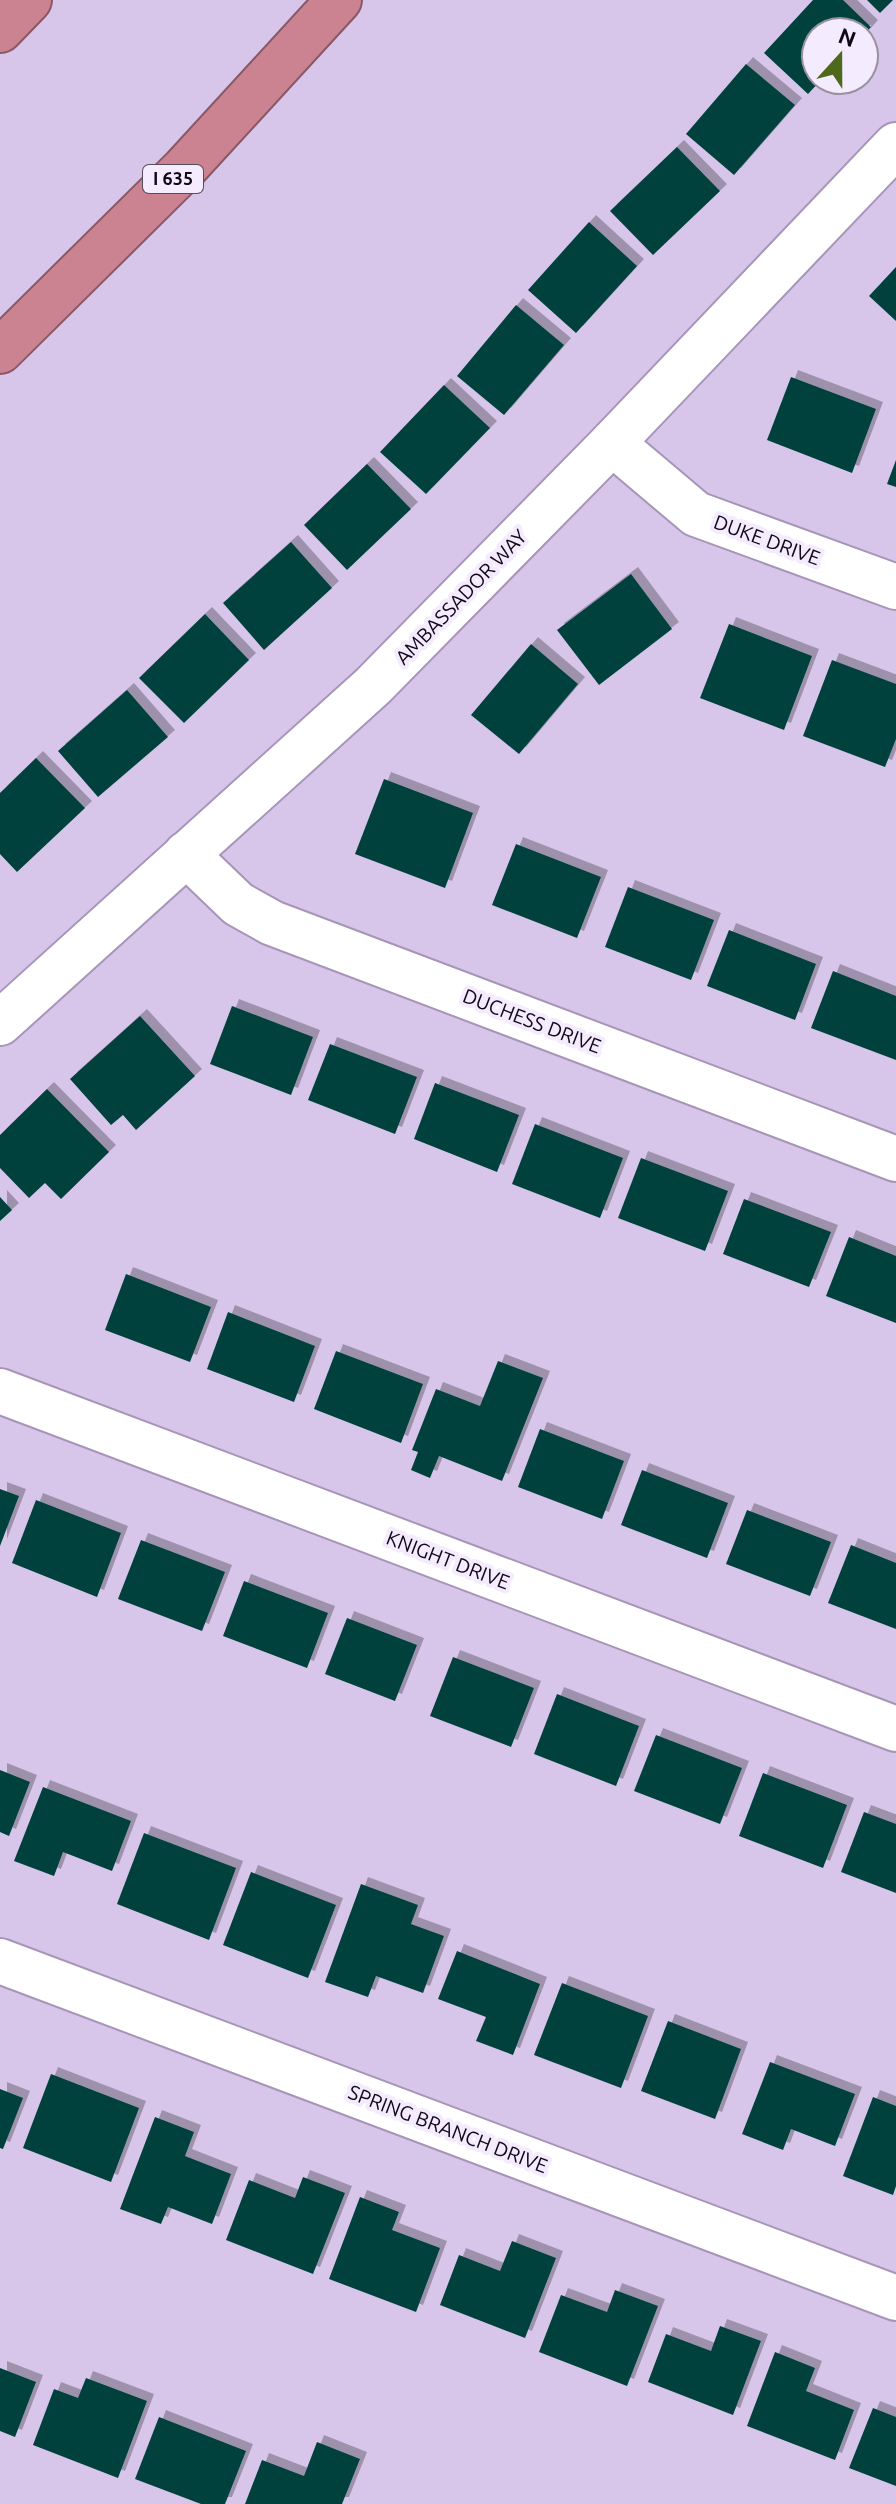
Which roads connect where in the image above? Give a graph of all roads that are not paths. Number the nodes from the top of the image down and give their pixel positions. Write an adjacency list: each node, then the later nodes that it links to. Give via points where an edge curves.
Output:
1 (29, 0): 3 (highway)
2 (339, 0): 5 (highway, I 635, via 184,169)
3 (0, 30)
4 (896, 145): 6 (street, AMBASSADOR WAY)
5 (0, 351)
6 (612, 443): 7 (street, DUKE DRIVE, via 696,514); 8 (street, AMBASSADOR WAY, via 373,686)
7 (896, 587)
8 (186, 854): 9 (street, AMBASSADOR WAY); 10 (street, DUCHESS DRIVE, via 238,904 272,923)
9 (0, 1023)
10 (896, 1159)
11 (0, 1391): 12 (street, KNIGHT DRIVE)
12 (896, 1729)
13 (0, 1961): 14 (street, SPRING BRANCH DRIVE)
14 (896, 2298)

